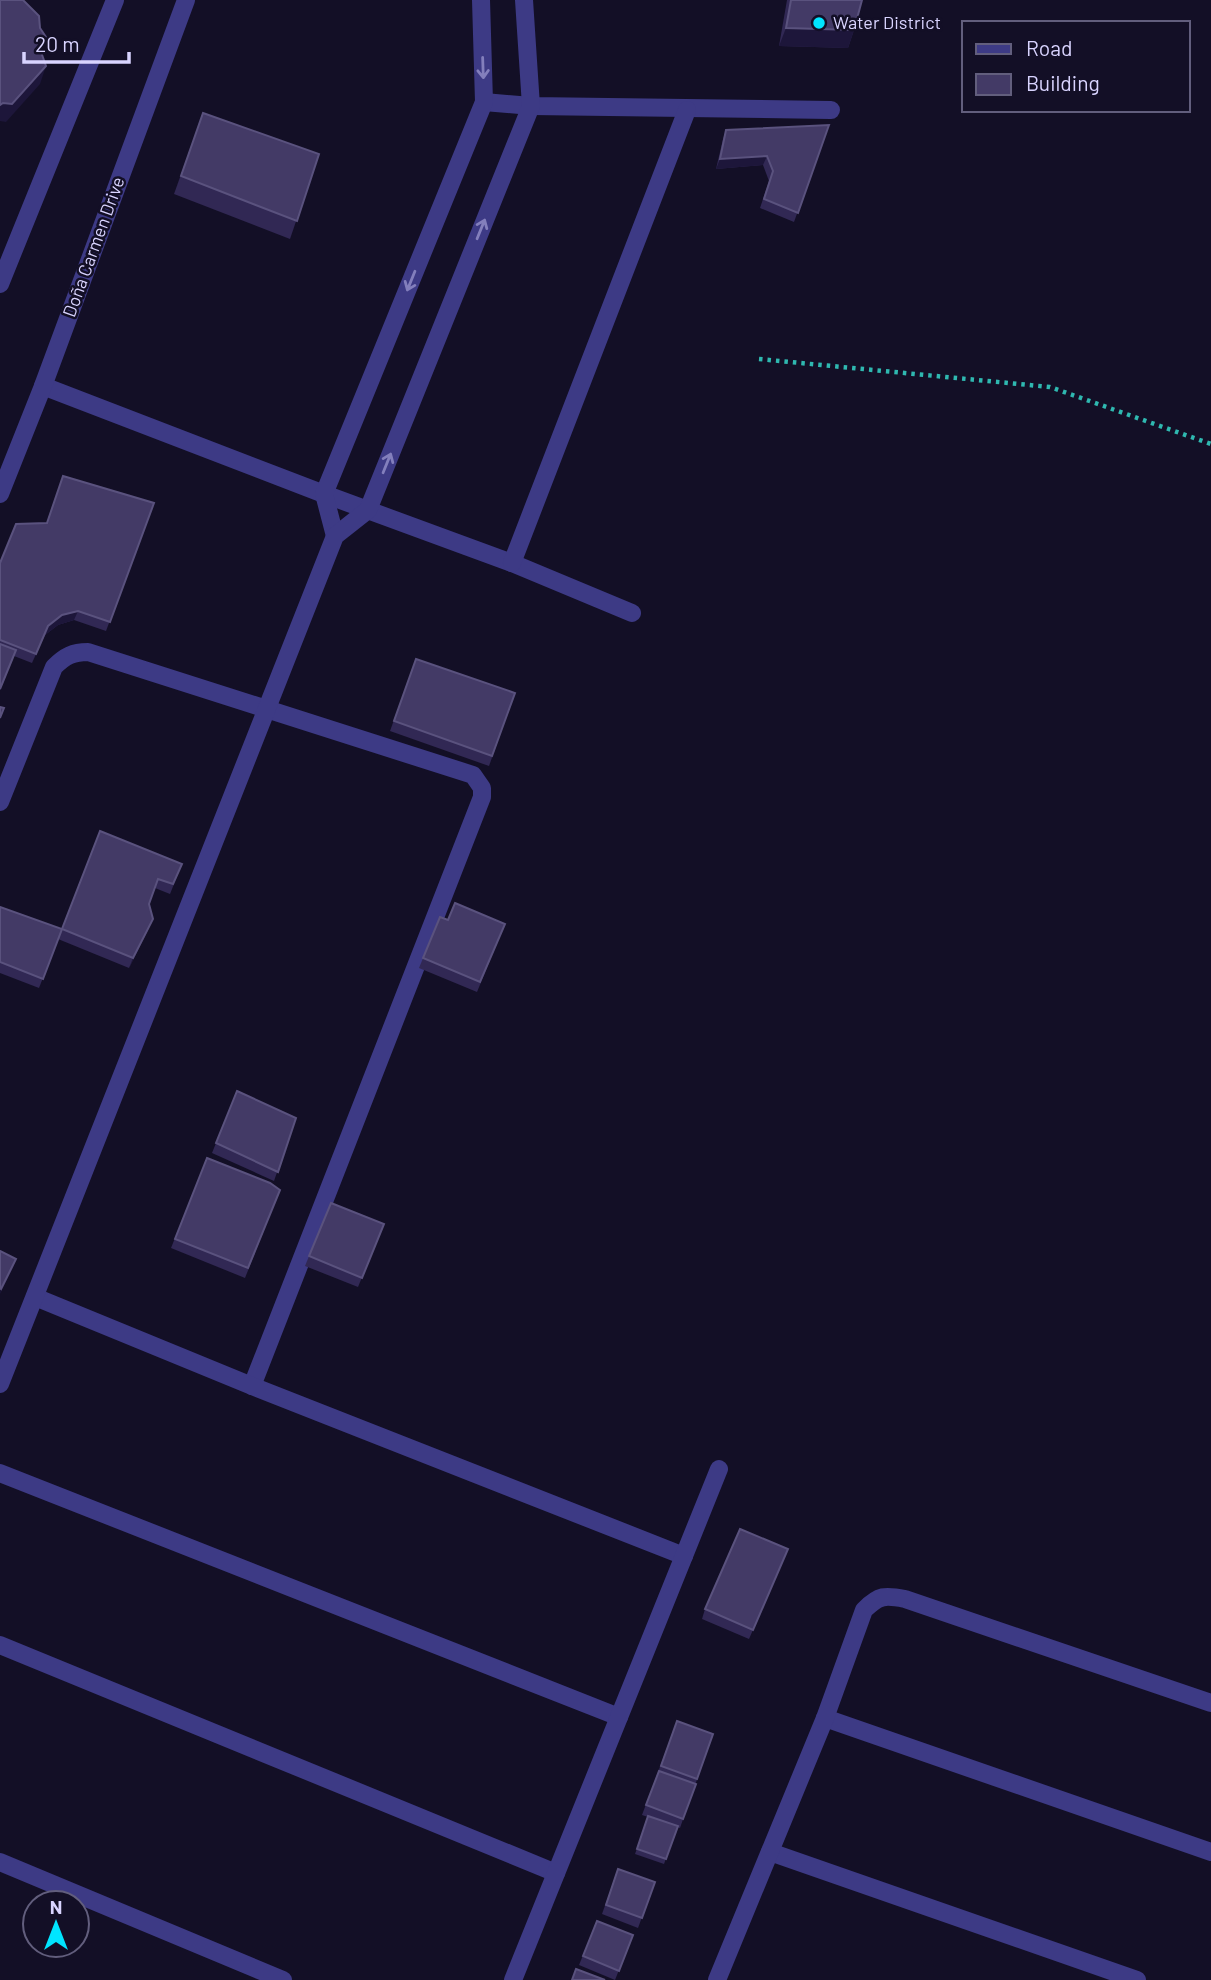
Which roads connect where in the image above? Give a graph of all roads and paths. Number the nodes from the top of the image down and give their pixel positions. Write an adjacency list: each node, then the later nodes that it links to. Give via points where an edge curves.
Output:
1 (115, 0): 9 (street)
2 (186, 0): 11 (street, Doña Carmen Drive)
3 (481, 0): 5 (street, one-way to 5)
4 (524, 0): 6 (street)
5 (484, 102): 6 (street); 14 (street, one-way to 14)
6 (531, 106): 7 (street); 15 (street, one-way to 6)
7 (687, 110): 8 (street); 17 (street)
8 (831, 110)
9 (0, 284)
10 (760, 359): 12 (path, via 1050,387)
11 (43, 386): 13 (street, Doña Carmen Drive); 14 (street)
12 (1211, 444)
13 (0, 494)
14 (324, 494): 15 (street); 16 (street)
15 (368, 510): 16 (street); 17 (street)
16 (335, 536): 19 (street)
17 (512, 563): 18 (street)
18 (632, 613)
19 (267, 710): 20 (street, via 88,652 74,652 54,667); 21 (street); 23 (street, via 473,775 482,797)
20 (0, 803)
21 (35, 1297): 22 (street); 23 (street)
22 (0, 1384)
23 (252, 1386): 26 (street)
24 (719, 1469): 26 (street)
25 (0, 1473): 29 (street)
26 (684, 1556): 29 (street)
27 (0, 1645): 34 (street)
28 (1211, 1703): 30 (street, via 888,1596 875,1599 864,1610)
29 (619, 1717): 34 (street)
30 (825, 1718): 31 (street); 32 (street)
31 (770, 1852): 36 (street); 39 (street)
32 (1211, 1852)
33 (0, 1862): 35 (street)
34 (556, 1873): 38 (street)
35 (240, 1972): 37 (street)
36 (724, 1978)
37 (283, 1980)
38 (513, 1980)
39 (1137, 1980)

